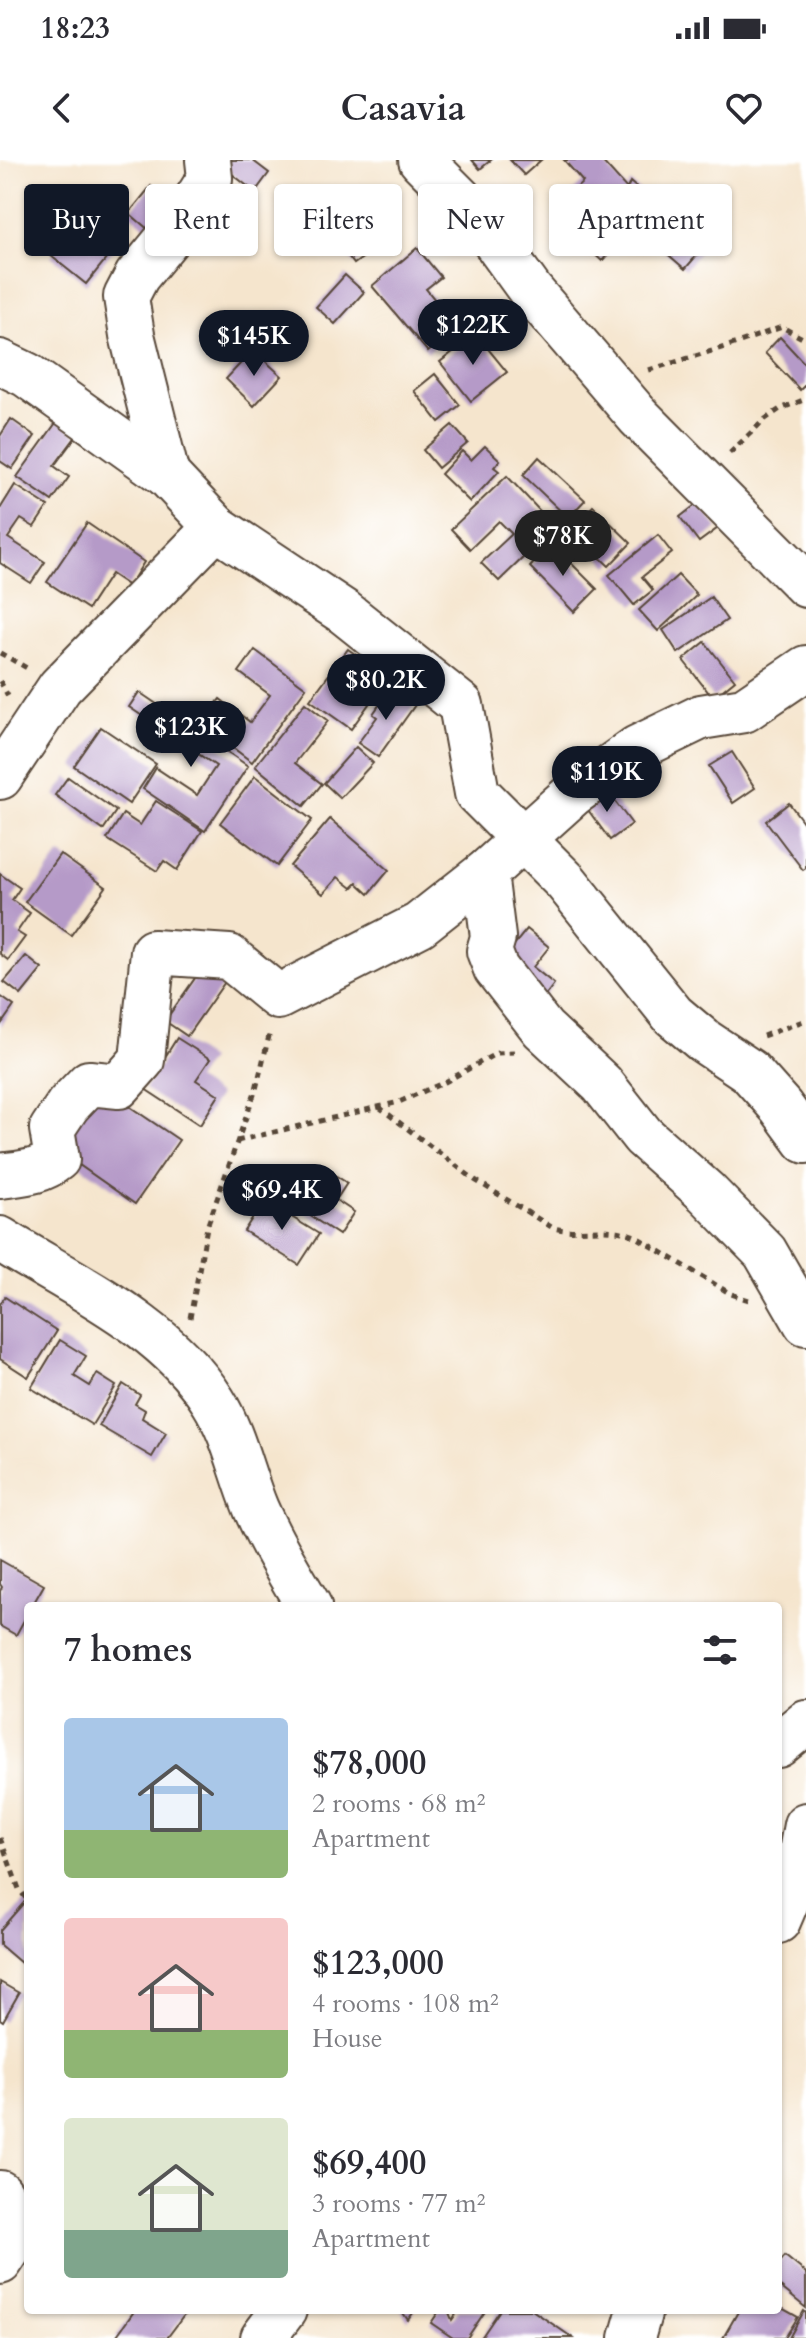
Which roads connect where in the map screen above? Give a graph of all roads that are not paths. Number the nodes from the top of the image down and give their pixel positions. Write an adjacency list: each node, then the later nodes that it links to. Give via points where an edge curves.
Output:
1 (208, 160): 4 (street, via 210,178 126,297)
2 (421, 160): 6 (street, via 475,214 530,290 610,383)
3 (0, 362): 4 (street, via 27,375)
4 (167, 475): 5 (street)
5 (216, 527): 8 (street, via 60,687); 9 (street, via 344,612 461,705 477,793)
6 (806, 585)
7 (806, 668): 9 (street, via 744,710 701,717 637,748 573,794)
8 (0, 777)
9 (524, 840): 10 (street); 11 (street, via 566,882 673,1015 749,1071)
10 (485, 873): 12 (street, via 419,925 278,997 229,957 153,952 142,1060 119,1086 89,1083 68,1105 52,1129 57,1159 50,1165); 14 (street, via 493,937 489,951 496,969 543,1029 602,1084 652,1145 765,1252)
11 (806, 1141)
12 (0, 1176)
13 (0, 1239): 15 (street, via 130,1319 181,1360 222,1417 260,1518)
14 (804, 1320)
15 (307, 1602)
16 (806, 1722): 17 (street)
17 (782, 1742)
18 (806, 1825): 19 (street, via 796,1879)
19 (782, 1912)
20 (0, 2193): 21 (street, via 10,2209)
21 (16, 2239)
22 (281, 2314): 24 (street)
23 (639, 2314): 25 (street)
24 (263, 2338)
25 (632, 2338)

